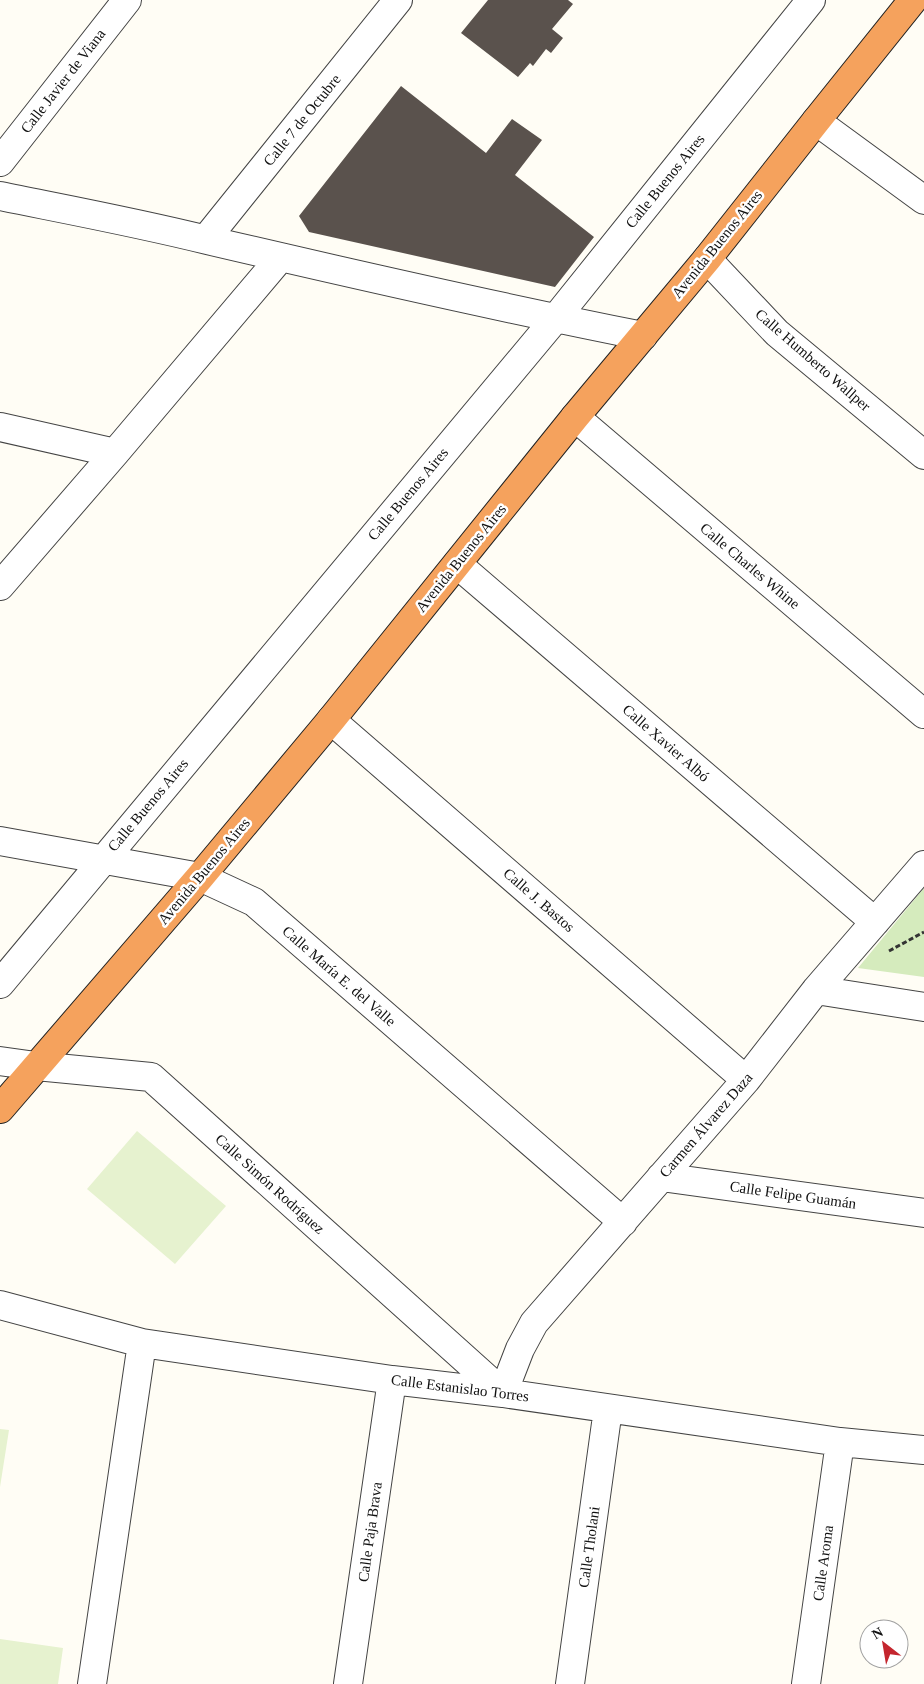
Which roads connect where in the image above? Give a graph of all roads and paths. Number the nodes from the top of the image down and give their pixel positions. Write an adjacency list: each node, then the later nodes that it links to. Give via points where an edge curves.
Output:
1 (126, 0): 6 (street, Calle Javier de Viana)
2 (398, 0): 9 (street, Calle 7 de Octubre)
3 (811, 0): 12 (street, Calle Buenos Aires)
4 (913, 0): 5 (highway, Avenida Buenos Aires)
5 (816, 121): 7 (street); 11 (highway, Avenida Buenos Aires)
6 (0, 162)
7 (920, 192)
8 (0, 196): 9 (street)
9 (206, 239): 10 (street)
10 (280, 258): 12 (street); 16 (street)
11 (707, 259): 13 (highway, Avenida Buenos Aires); 17 (street, Calle Humberto Wallper, via 778,333)
12 (555, 319): 13 (street); 23 (street, Calle Buenos Aires)
13 (643, 336): 14 (highway, Avenida Buenos Aires)
14 (575, 417): 18 (highway, Avenida Buenos Aires); 20 (street, Calle Charles Whine)
15 (0, 427): 16 (street)
16 (115, 453): 19 (street)
17 (924, 455)
18 (457, 564): 21 (highway, Avenida Buenos Aires); 26 (street, Calle Xavier Albó)
19 (0, 586)
20 (924, 714)
21 (331, 720): 25 (highway, Avenida Buenos Aires); 34 (street, Calle J. Bastos)
22 (0, 841): 23 (street, Calle María E. del Valle)
23 (102, 860): 25 (street, Calle María E. del Valle); 29 (street, Calle Buenos Aires)
24 (924, 864): 26 (street, Carmen Álvarez Daza)
25 (200, 877): 33 (highway, Avenida Buenos Aires); 38 (street, Calle María E. del Valle, via 254,902)
26 (874, 922): 30 (street, Carmen Álvarez Daza)
27 (924, 932): 28 (path)
28 (882, 954)
29 (0, 984)
30 (816, 990): 31 (street); 34 (street, Carmen Álvarez Daza)
31 (924, 1007)
32 (0, 1061): 33 (street, Calle Simón Rodríguez)
33 (36, 1066): 35 (highway, Avenida Buenos Aires); 42 (street, Calle Simón Rodríguez, via 152,1077)
34 (746, 1080): 36 (street, Carmen Álvarez Daza)
35 (0, 1109)
36 (661, 1177): 37 (street, Calle Felipe Guamán); 38 (street, Carmen Álvarez Daza)
37 (924, 1213)
38 (623, 1222): 42 (street, Carmen Álvarez Daza, via 534,1323)
39 (0, 1305): 40 (street, Calle Estanislao Torres)
40 (142, 1343): 41 (street, Calle Estanislao Torres); 46 (street)
41 (392, 1380): 42 (street, Calle Estanislao Torres); 47 (street, Calle Paja Brava)
42 (503, 1393): 43 (street, Calle Estanislao Torres)
43 (608, 1409): 44 (street, Calle Estanislao Torres); 48 (street, Calle Tholani)
44 (840, 1442): 45 (street, Calle Estanislao Torres); 49 (street, Calle Aroma)
45 (924, 1450)
46 (92, 1684)
47 (348, 1684)
48 (570, 1684)
49 (806, 1684)

